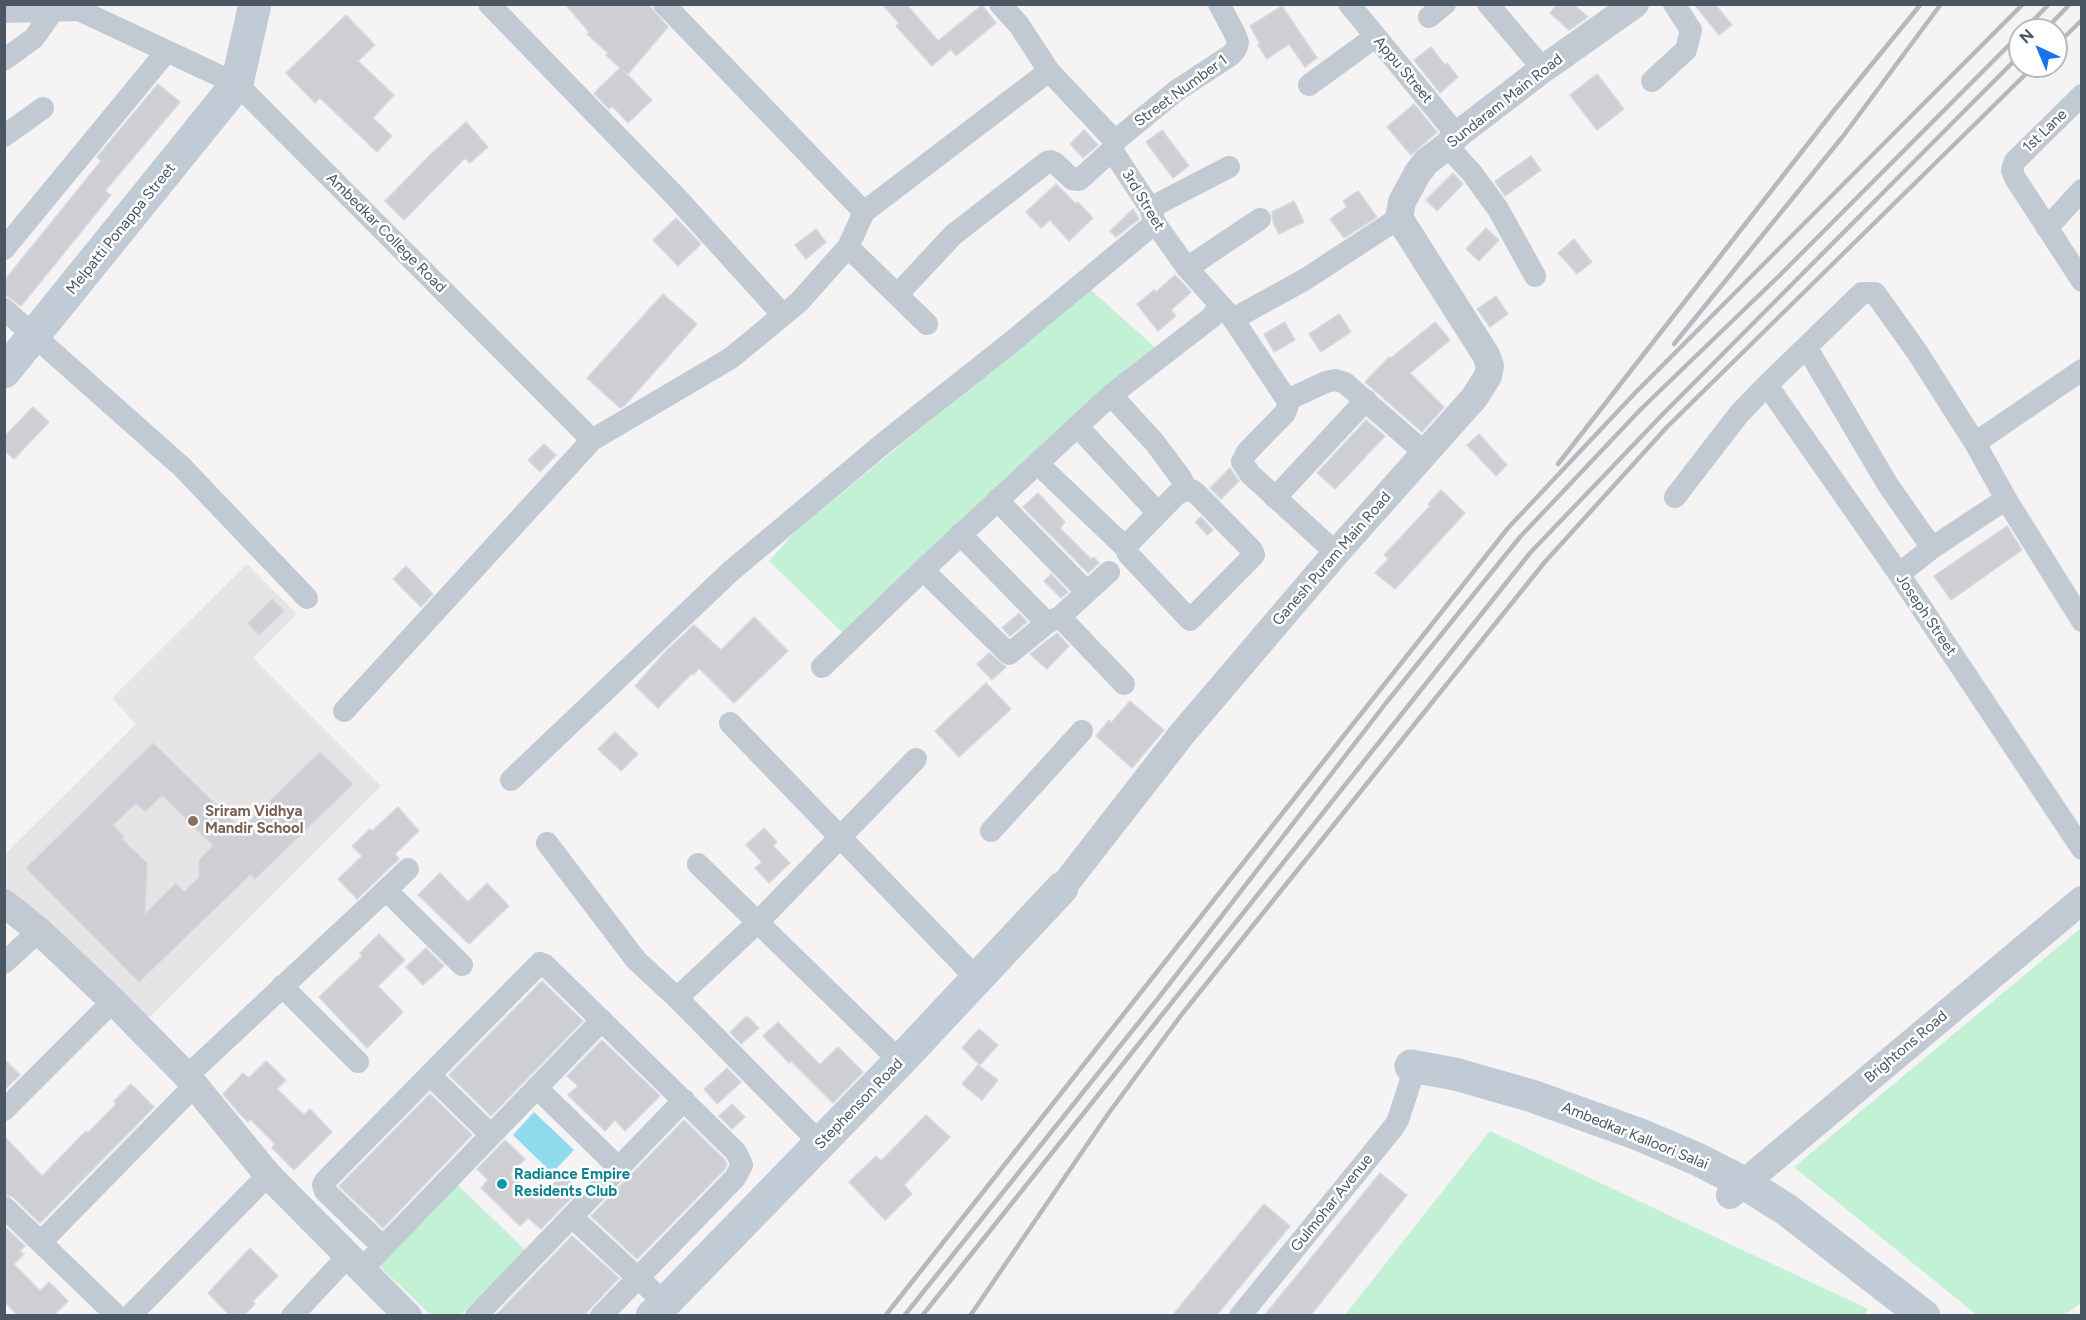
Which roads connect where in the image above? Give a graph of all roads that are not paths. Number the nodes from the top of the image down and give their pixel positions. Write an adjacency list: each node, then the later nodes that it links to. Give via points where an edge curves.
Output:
1 (255, 4): 18 (main road)
2 (489, 4): 40 (street, via 677,198)
3 (664, 4): 27 (street)
4 (1000, 4): 16 (street, 3rd Street)
5 (1219, 4): 24 (street, Street Number 1, via 1232,26 1238,42 1236,49 1176,91)
6 (1349, 4): 12 (street, Appu Street)
7 (1488, 4): 15 (street)
8 (1635, 4): 15 (street, Sundaram Main Road)
9 (1674, 4): 17 (street, via 1691,30 1686,50)
10 (63, 8): 11 (street, Ambedkar College Road); 13 (street, Ambedkar College Road, via 79,10); 14 (street, via 34,38)
11 (4, 12)
12 (1375, 36): 19 (street); 23 (street, Appu Street)
13 (167, 51): 18 (street, Ambedkar College Road); 33 (street)
14 (4, 60)
15 (1544, 69): 23 (street, Sundaram Main Road)
16 (1049, 71): 24 (street, 3rd Street); 27 (street)
17 (1652, 81)
18 (237, 84): 42 (main road, Melpatti Ponappa Street); 51 (street, Ambedkar College Road)
19 (1309, 85)
20 (2082, 95): 31 (street, 1st Lane, via 2015,161 2012,170)
21 (43, 108): 22 (street)
22 (4, 135)
23 (1452, 140): 29 (street, Sundaram Main Road, via 1417,174 1402,202); 35 (street, Appu Street, via 1498,209)
24 (1114, 146): 28 (street, 3rd Street); 37 (street, via 1080,180 1075,181 1055,163 1047,162 953,235)
25 (1229, 167): 28 (street)
26 (2082, 190): 31 (street)
27 (864, 212): 32 (street)
28 (1153, 216): 34 (street, 3rd Street); 78 (street, via 1009,344 731,571)
29 (1399, 218): 39 (street, via 1304,280); 53 (street, Ganesh Puram Main Road, via 1490,366 1482,388)
30 (1260, 219): 34 (street)
31 (2047, 228): 36 (street)
32 (848, 247): 37 (street); 40 (street)
33 (4, 249)
34 (1187, 268): 39 (street, 3rd Street)
35 (1535, 276)
36 (2081, 279)
37 (897, 295): 41 (street)
38 (4, 309): 42 (street)
39 (1226, 311): 47 (street, via 1212,317); 48 (street, 3rd Street)
40 (783, 315): 51 (street, via 731,358)
41 (927, 324)
42 (35, 336): 45 (main road, Melpatti Ponappa Street); 69 (street, via 182,467)
43 (1807, 348): 46 (street); 52 (street, via 1862,293 1875,292); 63 (street, via 1888,484)
44 (2082, 370): 52 (street)
45 (4, 372)
46 (1767, 384): 56 (street); 67 (street, Joseph Street)
47 (1111, 395): 50 (street); 55 (street, via 1155,443)
48 (1287, 400): 49 (street, via 1335,380); 57 (street, via 1285,413 1242,462)
49 (1366, 400): 53 (street); 57 (street)
50 (1077, 426): 54 (street); 60 (street)
51 (592, 440): 74 (street)
52 (1975, 443): 58 (street)
53 (1425, 453): 64 (street, Ganesh Puram Main Road)
54 (1037, 463): 59 (street); 62 (street)
55 (1187, 490): 60 (street, via 1177,494); 62 (street, via 1198,495 1254,555 1190,620)
56 (1675, 497)
57 (1275, 498): 64 (street)
58 (2006, 499): 63 (street); 71 (street)
59 (998, 500): 61 (street); 68 (street)
60 (1158, 513): 62 (street)
61 (960, 534): 65 (street); 70 (street)
62 (1125, 548)
63 (1932, 548): 67 (street)
64 (1336, 553): 85 (street, Ganesh Puram Main Road, via 1182,734)
65 (923, 570): 70 (street, via 1005,653 1012,652); 72 (street)
66 (1109, 572): 68 (street)
67 (1899, 574): 82 (street, Joseph Street)
68 (1086, 591): 70 (street)
69 (307, 598)
70 (1055, 619): 73 (street, via 1063,621)
71 (2082, 621)
72 (822, 667)
73 (1124, 684)
74 (344, 711)
75 (730, 723): 80 (street)
76 (1082, 731): 79 (street)
77 (916, 759): 80 (street)
78 (511, 780)
79 (991, 831)
80 (841, 837): 89 (street); 93 (street)
81 (547, 843): 95 (street, via 636,960)
82 (2082, 849)
83 (698, 864): 89 (street)
84 (408, 869): 86 (street)
85 (1062, 888): 93 (main road, Stephenson Road)
86 (386, 890): 92 (street); 94 (street)
87 (2082, 900): 110 (street, Brightons Road)
88 (4, 903): 90 (street)
89 (756, 924): 95 (street); 98 (street)
90 (39, 931): 91 (street); 96 (street)
91 (4, 963)
92 (462, 965)
93 (978, 980): 98 (main road, Stephenson Road)
94 (282, 986): 99 (street); 102 (street)
95 (677, 998): 107 (street)
96 (113, 1001): 102 (street); 105 (street)
97 (602, 1020): 100 (street, via 540,963); 103 (street); 104 (street)
98 (900, 1061): 107 (main road, Stephenson Road)
99 (358, 1062)
100 (430, 1075): 106 (street); 114 (street, via 323,1185)
101 (1411, 1075): 110 (main road, Ambedkar Kalloori Salai, via 1529,1110); 124 (street, Gulmohar Avenue, via 1398,1120)
102 (191, 1081): 109 (street); 113 (street)
103 (537, 1088): 106 (street); 108 (street)
104 (684, 1100): 108 (street); 116 (street, via 736,1152 742,1165 735,1179)
105 (4, 1110)
106 (491, 1136): 114 (street)
107 (821, 1144): 117 (main road, Stephenson Road)
108 (619, 1168): 112 (street)
109 (268, 1175): 115 (street); 119 (street)
110 (1737, 1189): 125 (main road, Ambedkar Kalloori Salai); 126 (main road, Ambedkar Kalloori Salai, via 1787,1210)
111 (4, 1207): 113 (street)
112 (572, 1217): 116 (street); 122 (street)
113 (40, 1242): 118 (street)
114 (383, 1247): 115 (street)
115 (355, 1263): 120 (street); 121 (street)
116 (638, 1278): 117 (street); 123 (street)
117 (658, 1309)
118 (117, 1316)
119 (130, 1316)
120 (292, 1316)
121 (408, 1316)
122 (476, 1316)
123 (601, 1316)
124 (1240, 1316)
125 (1891, 1316)
126 (1924, 1316)

